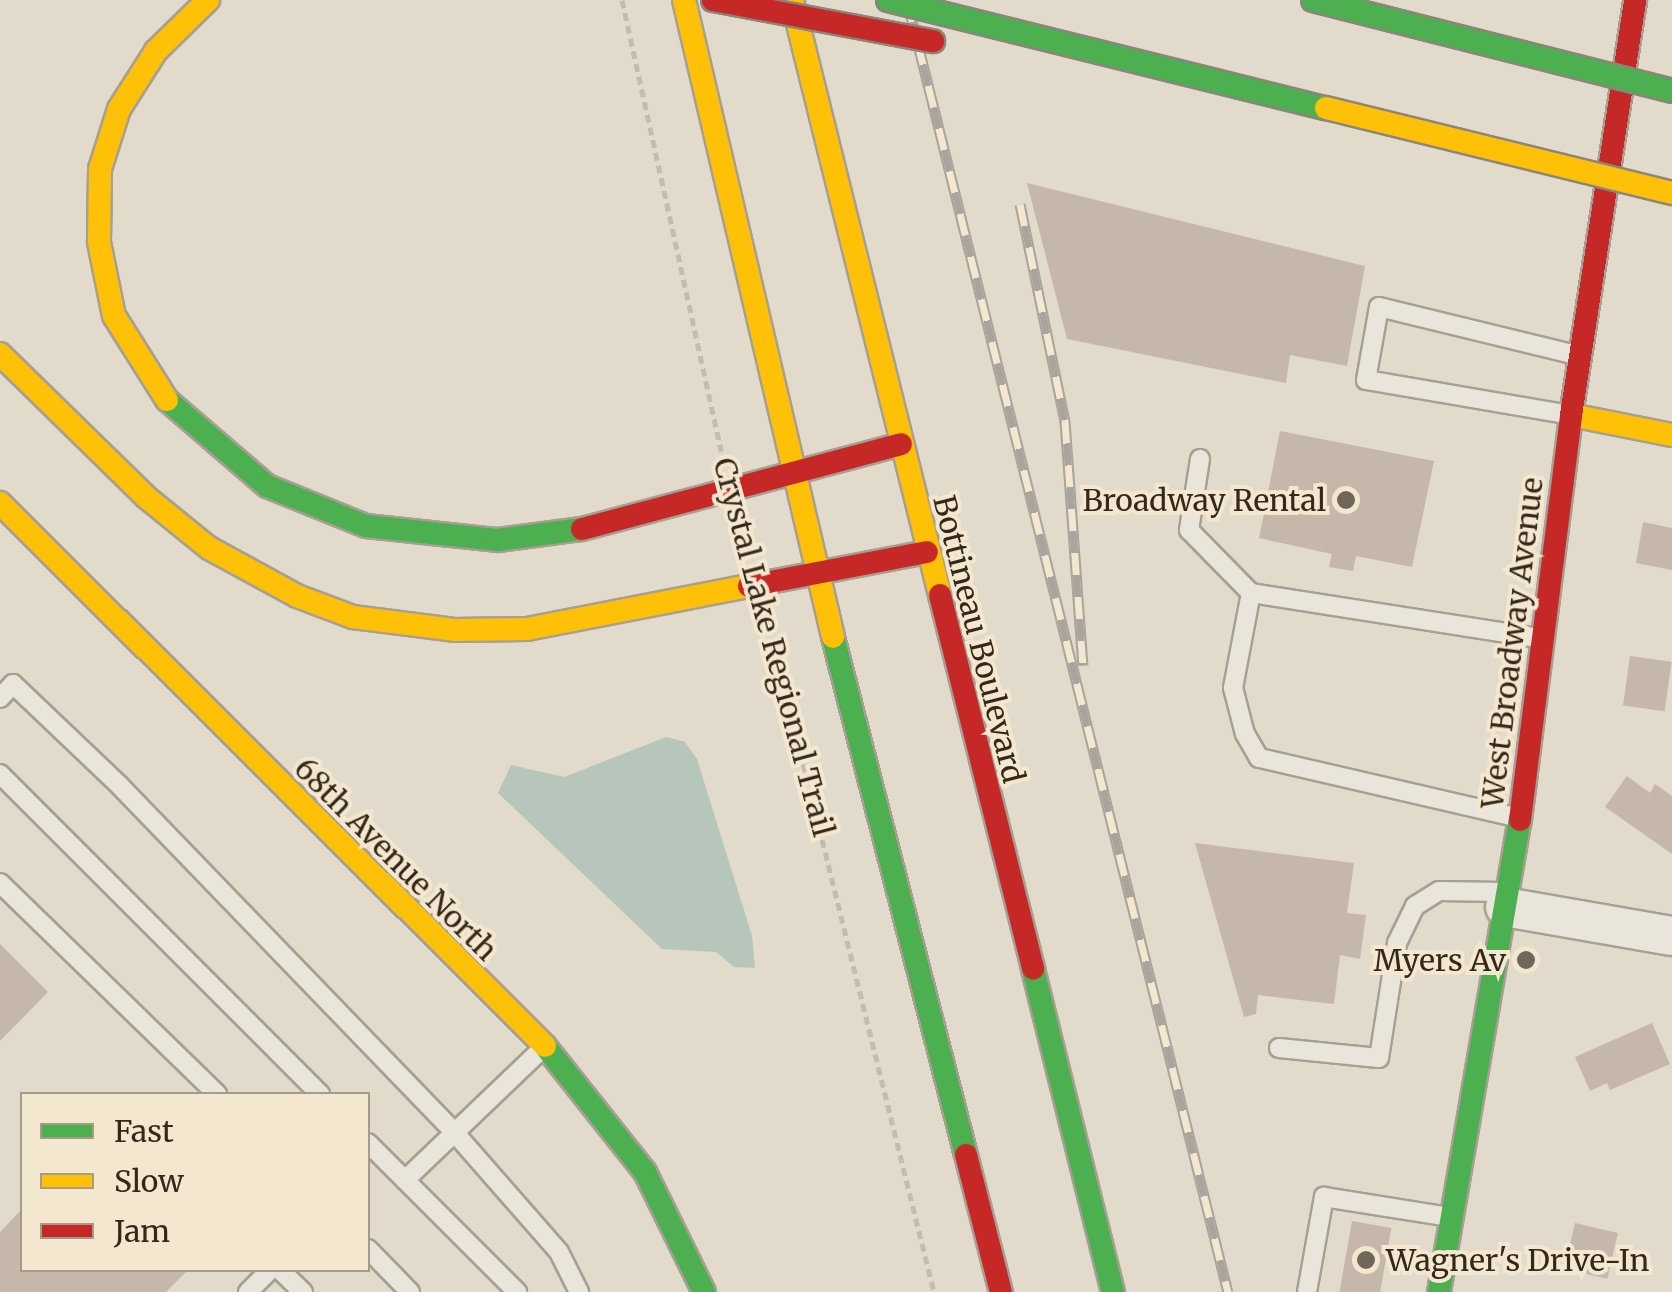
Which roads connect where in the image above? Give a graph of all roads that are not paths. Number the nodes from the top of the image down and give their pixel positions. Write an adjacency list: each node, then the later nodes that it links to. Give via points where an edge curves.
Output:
1 (208, 0): 17 (main road, via 156,50 119,109 100,169 99,202 108,293 127,346 155,388 206,440 300,503 366,526 452,539 569,532)
2 (684, 0): 17 (main road)
3 (713, 0): 9 (main road, bridge)
4 (792, 0): 15 (main road, Bottineau Boulevard)
5 (888, 0): 9 (main road, bridge)
6 (1312, 0): 8 (main road, bridge)
7 (1635, 0): 12 (main road, West Broadway Avenue)
8 (1672, 92)
9 (1403, 127): 10 (main road, bridge)
10 (1672, 194)
11 (0, 354): 20 (main road, via 146,497 209,548 297,596 352,616 454,630 527,629)
12 (1580, 356): 13 (main road, West Broadway Avenue); 13 (lane, via 1378,308 1366,380)
13 (1571, 416): 14 (main road); 22 (main road, West Broadway Avenue)
14 (1672, 435)
15 (901, 444): 17 (main road); 19 (main road, Bottineau Boulevard)
16 (1200, 459): 21 (lane, via 1190,530)
17 (795, 470): 20 (main road)
18 (0, 503): 29 (main road, 68th Avenue North)
19 (927, 552): 20 (main road); 47 (main road, Bottineau Boulevard)
20 (817, 576): 46 (main road)
21 (1250, 594): 22 (lane); 25 (lane, via 1232,688 1245,734 1260,758)
22 (1544, 639): 25 (main road, West Broadway Avenue)
23 (7, 691): 33 (lane, via 120,786)
24 (0, 774): 32 (lane)
25 (1520, 818): 27 (main road, West Broadway Avenue)
26 (0, 883): 31 (lane)
27 (1507, 899): 28 (street); 30 (lane, via 1440,891 1414,906 1398,943 1378,1058); 36 (main road, West Broadway Avenue)
28 (1672, 936)
29 (545, 1046): 33 (lane); 45 (main road, 68th Avenue North, via 645,1172)
30 (1280, 1048)
31 (215, 1092)
32 (318, 1092)
33 (454, 1132): 35 (lane); 44 (lane, via 559,1252)
34 (370, 1144): 35 (lane)
35 (405, 1180): 43 (lane)
36 (1452, 1217): 48 (lane, via 1324,1197); 49 (main road, West Broadway Avenue)
37 (370, 1251): 42 (lane)
38 (268, 1272): 40 (lane)
39 (282, 1272): 41 (lane)
40 (248, 1292)
41 (303, 1292)
42 (410, 1292)
43 (517, 1292)
44 (580, 1292)
45 (704, 1292)
46 (1001, 1292)
47 (1113, 1292)
48 (1308, 1292)
49 (1439, 1292)

